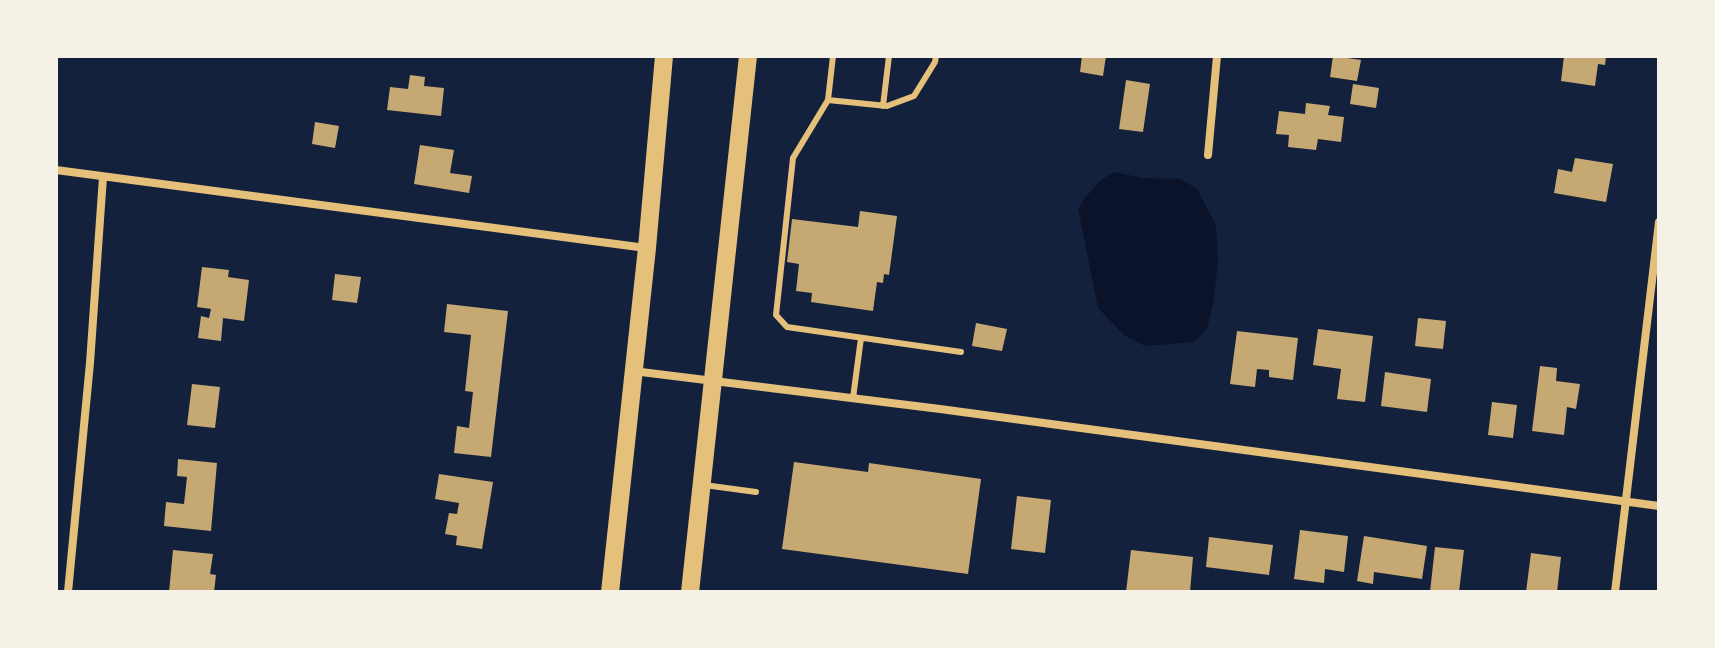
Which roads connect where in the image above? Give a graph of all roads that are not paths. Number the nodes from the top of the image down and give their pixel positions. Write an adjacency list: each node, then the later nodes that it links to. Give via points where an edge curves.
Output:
1 (664, 56): 13 (main road)
2 (748, 56): 17 (main road)
3 (833, 56): 7 (lane)
4 (889, 56): 8 (lane)
5 (936, 56): 8 (lane, via 914,96)
6 (1217, 56): 9 (street)
7 (828, 100): 8 (lane); 14 (lane, via 793,158 776,315 787,327)
8 (883, 106)
9 (1208, 155)
10 (56, 170): 11 (street)
11 (103, 177): 13 (street); 23 (street)
12 (1659, 222): 21 (street)
13 (647, 248): 16 (main road)
14 (861, 338): 15 (lane); 18 (lane)
15 (961, 352)
16 (633, 371): 17 (street); 24 (main road)
17 (713, 380): 18 (street); 19 (main road)
18 (853, 398): 21 (street)
19 (700, 484): 20 (lane); 25 (main road)
20 (756, 492)
21 (1626, 501): 22 (street); 26 (street)
22 (1659, 506)
23 (68, 592)
24 (610, 592)
25 (690, 592)
26 (1615, 592)

